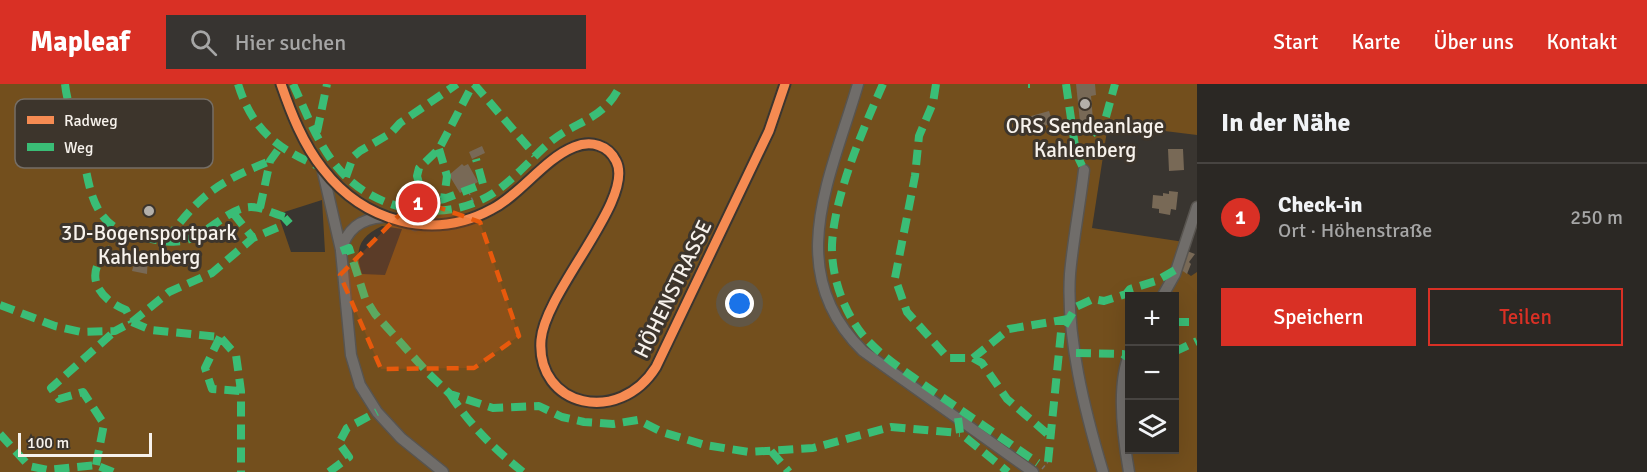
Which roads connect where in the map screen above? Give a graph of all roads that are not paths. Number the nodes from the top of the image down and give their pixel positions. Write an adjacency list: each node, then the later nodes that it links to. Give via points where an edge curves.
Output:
1 (281, 84): 4 (street, HÖHENSTRASSE, via 290,112)
2 (785, 84): 9 (street, HÖHENSTRASSE, via 764,141 656,367 645,382 623,398 590,403 569,394 548,372 542,352 543,330 550,310 619,187 618,165 606,148 590,144 570,148 507,199 474,218)
3 (858, 84): 13 (street, via 818,231 817,266 828,304 844,331 864,351)
4 (322, 168): 8 (street, HÖHENSTRASSE, via 354,200); 10 (street, HÖHENSTRASSE)
5 (1084, 170): 15 (street, via 1070,275 1071,314 1089,427)
6 (1197, 207): 11 (street, via 1175,274)
7 (417, 210): 9 (street)
8 (383, 217): 9 (street, HÖHENSTRASSE); 10 (street, HÖHENSTRASSE, via 361,222 345,239)
9 (415, 225)
10 (341, 251): 14 (street, HÖHENSTRASSE, via 351,355 360,385 377,412 401,438)
11 (1165, 292)
12 (1125, 368): 16 (street, via 1124,445)
13 (1038, 468)
14 (443, 472)
15 (1103, 472)
16 (1129, 472)

